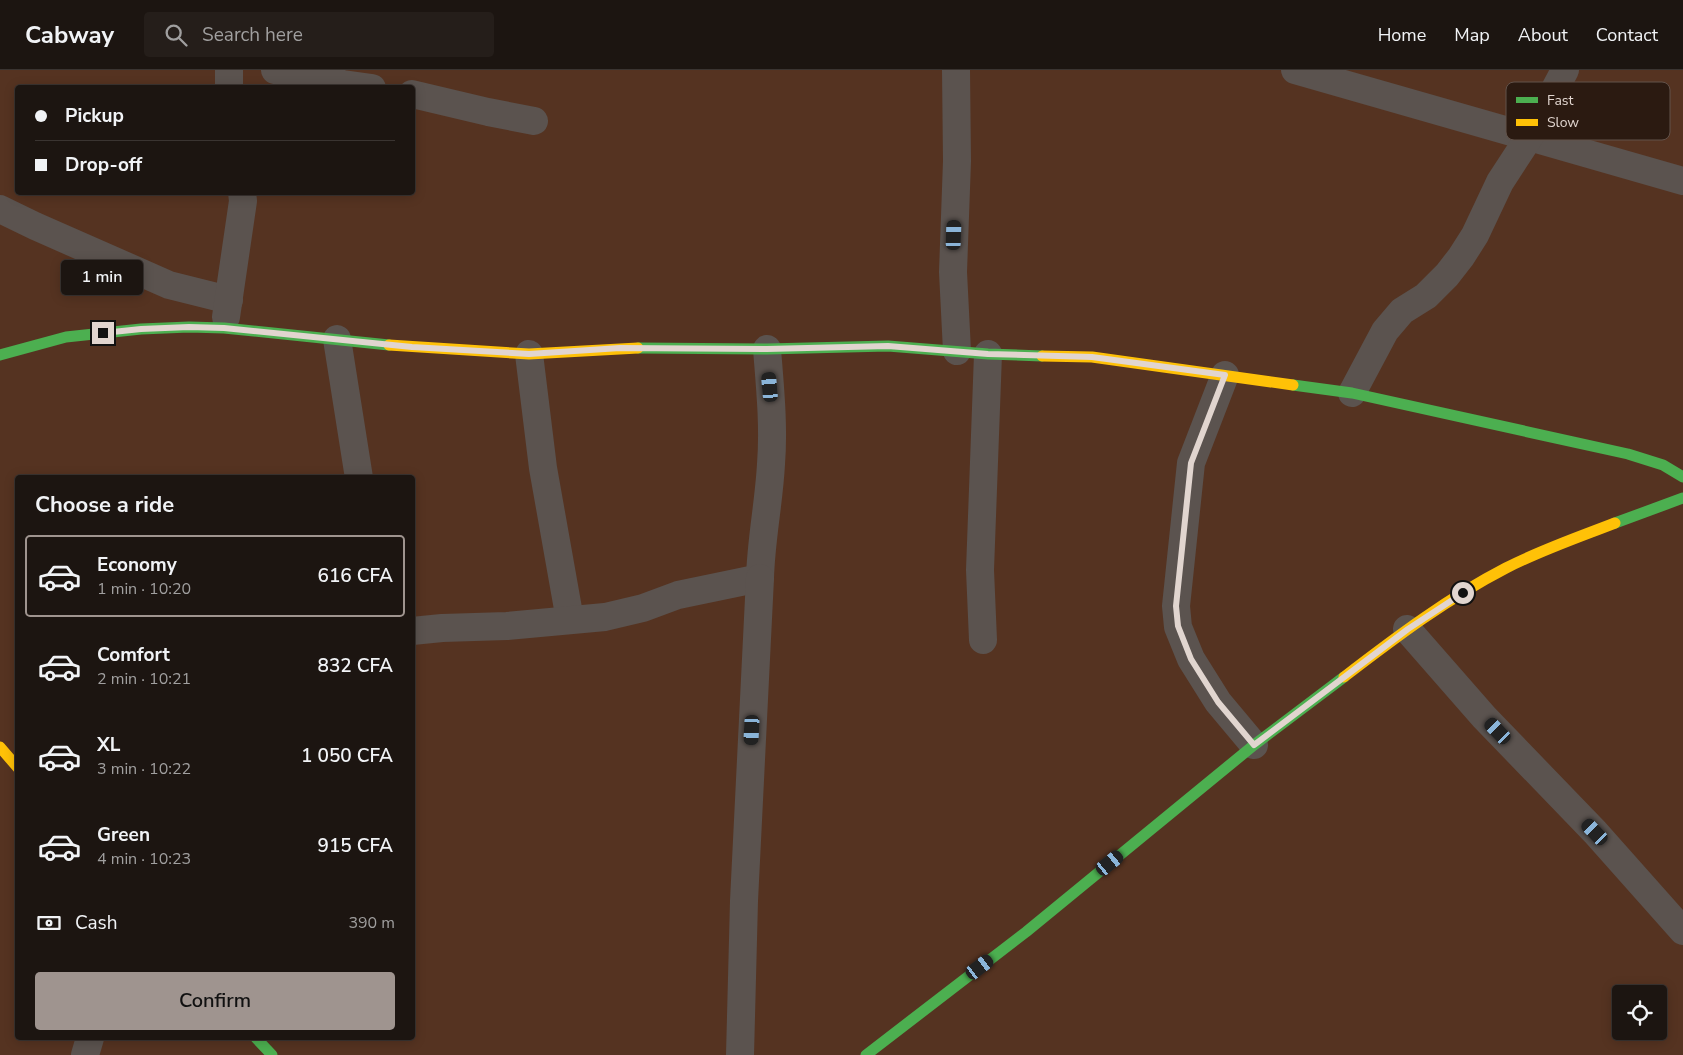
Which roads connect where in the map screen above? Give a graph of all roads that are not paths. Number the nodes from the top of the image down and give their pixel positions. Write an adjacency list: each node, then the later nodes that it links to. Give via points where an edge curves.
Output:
1 (229, 70): 7 (street)
2 (275, 70): 8 (street)
3 (956, 70): 21 (street, via 953,272)
4 (1295, 70): 11 (street)
5 (1565, 70): 6 (street)
6 (1559, 82)
7 (229, 85)
8 (350, 85)
9 (415, 95): 10 (street)
10 (534, 121)
11 (1506, 129)
12 (1527, 140): 26 (street, via 1500,182 1461,257 1426,296 1402,311 1385,331)
13 (1544, 140): 14 (street)
14 (1683, 181)
15 (242, 195): 17 (street)
16 (0, 209): 17 (street, via 169,285)
17 (229, 300): 18 (street)
18 (224, 328): 19 (street); 24 (street, via 141,329 66,337)
19 (337, 339): 22 (street); 27 (street)
20 (767, 349): 21 (street, via 888,346); 22 (street, via 620,348); 30 (street, via 771,463)
21 (957, 351): 23 (street)
22 (529, 354): 31 (street, via 543,468)
23 (988, 354): 25 (street, via 1092,357); 34 (street, via 980,570)
24 (0, 355)
25 (1225, 375): 26 (street); 35 (street, via 1191,463 1176,606 1178,626 1191,659 1218,702)
26 (1352, 393): 28 (street, via 1628,454 1664,465)
27 (359, 475)
28 (1683, 477)
29 (1683, 498): 32 (street, via 1506,568)
30 (760, 578): 31 (street, via 678,595 605,617); 43 (street)
31 (570, 620): 33 (street)
32 (1408, 629): 35 (street); 38 (street, via 1484,717 1595,832)
33 (415, 632)
34 (984, 640)
35 (1254, 745): 44 (street, via 1026,932)
36 (0, 747): 37 (street)
37 (15, 764)
38 (1683, 931)
39 (89, 1040): 41 (street)
40 (258, 1040): 42 (street)
41 (85, 1055)
42 (272, 1055)
43 (740, 1055)
44 (866, 1055)

